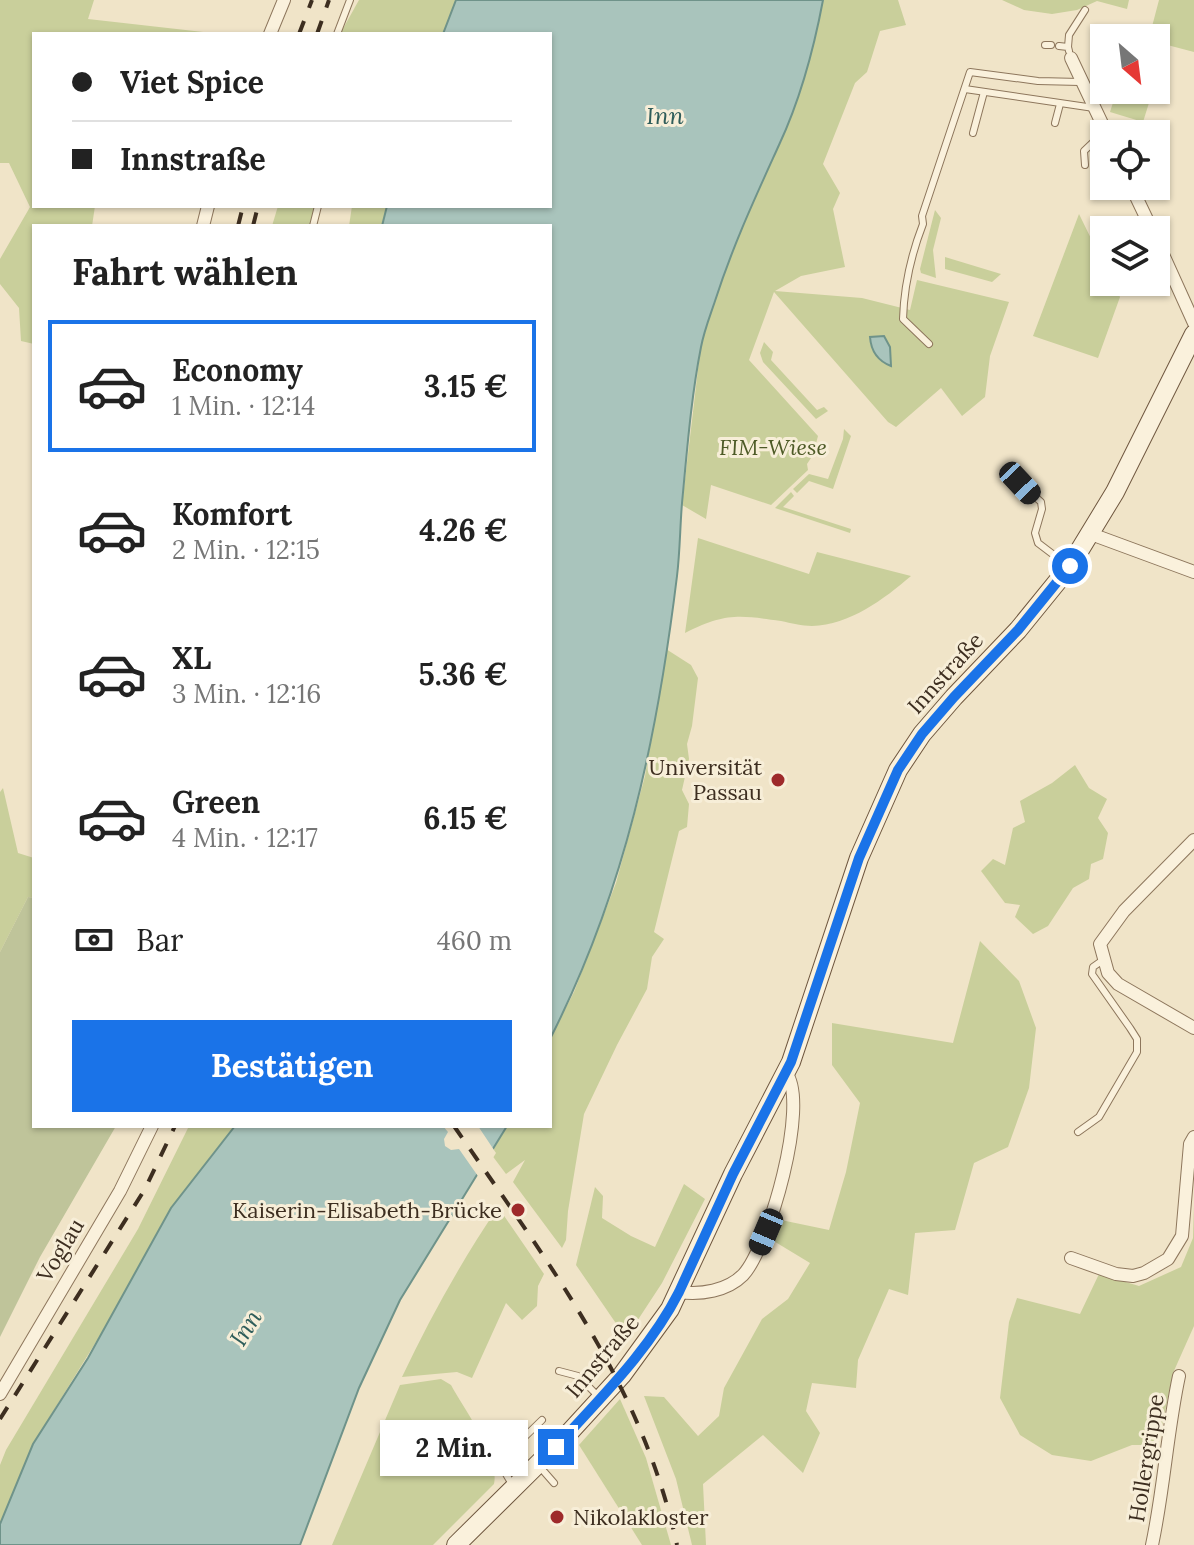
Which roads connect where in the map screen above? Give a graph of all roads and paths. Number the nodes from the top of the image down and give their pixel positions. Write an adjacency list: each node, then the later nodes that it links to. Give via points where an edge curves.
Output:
1 (284, 0): 4 (street)
2 (350, 0): 5 (lane)
3 (1085, 10): 7 (lane, via 1069,35)
4 (271, 32)
5 (338, 32)
6 (1052, 45): 7 (lane)
7 (1069, 53): 8 (street)
8 (1082, 82): 9 (lane, via 970,72); 12 (street)
9 (965, 89): 10 (lane); 21 (lane, via 922,216 903,298 903,319)
10 (984, 92): 11 (lane); 15 (lane)
11 (1060, 104): 12 (lane); 14 (lane)
12 (1094, 108): 13 (street)
13 (1100, 120)
14 (1055, 123)
15 (973, 133)
16 (1090, 146): 17 (lane, via 1084,151)
17 (1085, 165)
18 (1170, 270): 19 (street)
19 (1194, 323)
20 (1194, 334): 23 (street, Innstraße)
21 (929, 344)
22 (1020, 483): 24 (lane, via 1041,502 1038,543)
23 (1091, 534): 24 (street, Innstraße); 25 (street)
24 (1070, 566): 29 (street, Innstraße, via 922,734 898,770 859,858)
25 (1194, 572)
26 (1194, 840): 27 (street, via 1124,911 1100,944)
27 (1103, 960): 28 (street, via 1118,984); 31 (lane, via 1092,974 1137,1039 1137,1052 1099,1117)
28 (1194, 1028)
29 (786, 1073): 34 (street, Innstraße); 34 (street, via 794,1109 788,1156 758,1251 743,1275 723,1287)
30 (151, 1128): 37 (street, Voglau, via 120,1191)
31 (1078, 1132)
32 (1194, 1137): 33 (street, via 1182,1236 1168,1259 1133,1276)
33 (1071, 1258)
34 (679, 1292): 38 (street, Innstraße, via 638,1354)
35 (559, 1371): 38 (lane, via 578,1376)
36 (1179, 1376): 44 (street, Hollergrippe)
37 (0, 1394)
38 (600, 1398): 40 (street, Innstraße)
39 (542, 1420): 42 (lane, via 502,1465)
40 (547, 1455): 41 (lane); 42 (street, Innstraße)
41 (554, 1483)
42 (515, 1488): 43 (street, Innstraße)
43 (456, 1545)
44 (1152, 1545)

